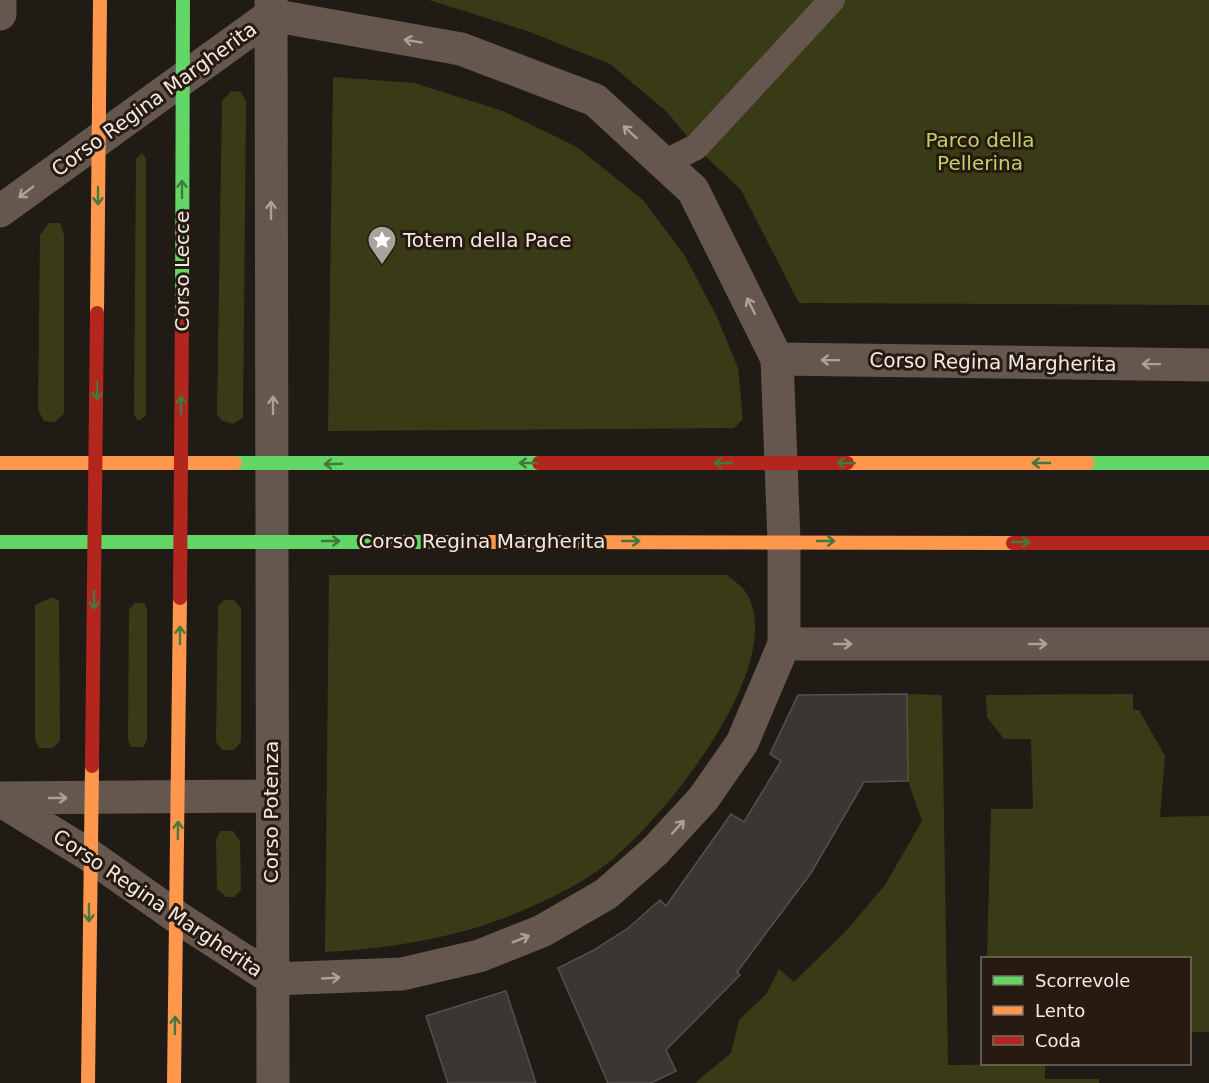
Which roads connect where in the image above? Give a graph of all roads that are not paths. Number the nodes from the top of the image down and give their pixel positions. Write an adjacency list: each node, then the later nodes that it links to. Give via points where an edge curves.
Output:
1 (0, 0): 6 (street)
2 (100, 0): 8 (main road)
3 (183, 0): 7 (main road, Corso Lecce)
4 (832, 0): 9 (lane, via 696,147)
5 (271, 7): 7 (street, Corso Regina Margherita); 9 (street, Corso Regina Margherita, one-way to 5, via 595,100 461,49); 18 (street, one-way to 5)
6 (0, 14)
7 (182, 78): 8 (street, Corso Regina Margherita); 14 (main road, Corso Lecce, one-way to 7)
8 (99, 137): 10 (street, Corso Regina Margherita, one-way to 10); 17 (main road, one-way to 17)
9 (664, 163): 11 (street, Corso Regina Margherita, one-way to 9, via 693,190)
10 (0, 211)
11 (777, 359): 12 (street, Corso Regina Margherita, one-way to 11); 15 (street, Corso Regina Margherita)
12 (1209, 365)
13 (0, 463): 17 (main road)
14 (181, 463): 17 (main road); 18 (main road); 23 (main road, Corso Lecce)
15 (782, 463): 16 (main road, one-way to 15); 18 (main road, one-way to 18); 20 (street, Corso Regina Margherita)
16 (1209, 463)
17 (95, 464): 22 (main road)
18 (273, 464): 19 (street)
19 (273, 541): 20 (main road, Corso Regina Margherita, one-way to 20); 23 (main road, Corso Regina Margherita); 28 (street, Corso Potenza)
20 (784, 541): 24 (main road, Corso Regina Margherita, one-way to 24); 25 (street, Corso Regina Margherita)
21 (0, 542): 22 (main road, Corso Regina Margherita)
22 (95, 542): 23 (main road, Corso Regina Margherita); 29 (main road, one-way to 29)
23 (180, 543): 27 (main road, one-way to 23)
24 (1209, 543)
25 (784, 644): 26 (street, one-way to 26); 33 (street, Corso Regina Margherita, one-way to 25, via 402,974 479,956 542,931 606,894 656,851 703,799 742,743)
26 (1209, 644)
27 (178, 796): 28 (street, Corso Regina Margherita); 29 (street, Corso Regina Margherita); 32 (main road, one-way to 27)
28 (270, 796): 33 (street, Corso Potenza)
29 (91, 798): 30 (street, Corso Regina Margherita, one-way to 29); 31 (main road)
30 (0, 799): 31 (street, Corso Regina Margherita)
31 (89, 855): 32 (street, Corso Regina Margherita); 34 (main road, one-way to 34)
32 (177, 918): 33 (street, Corso Regina Margherita); 35 (main road, one-way to 32)
33 (273, 979): 36 (street, Corso Potenza)
34 (88, 1083)
35 (174, 1083)
36 (273, 1083)

